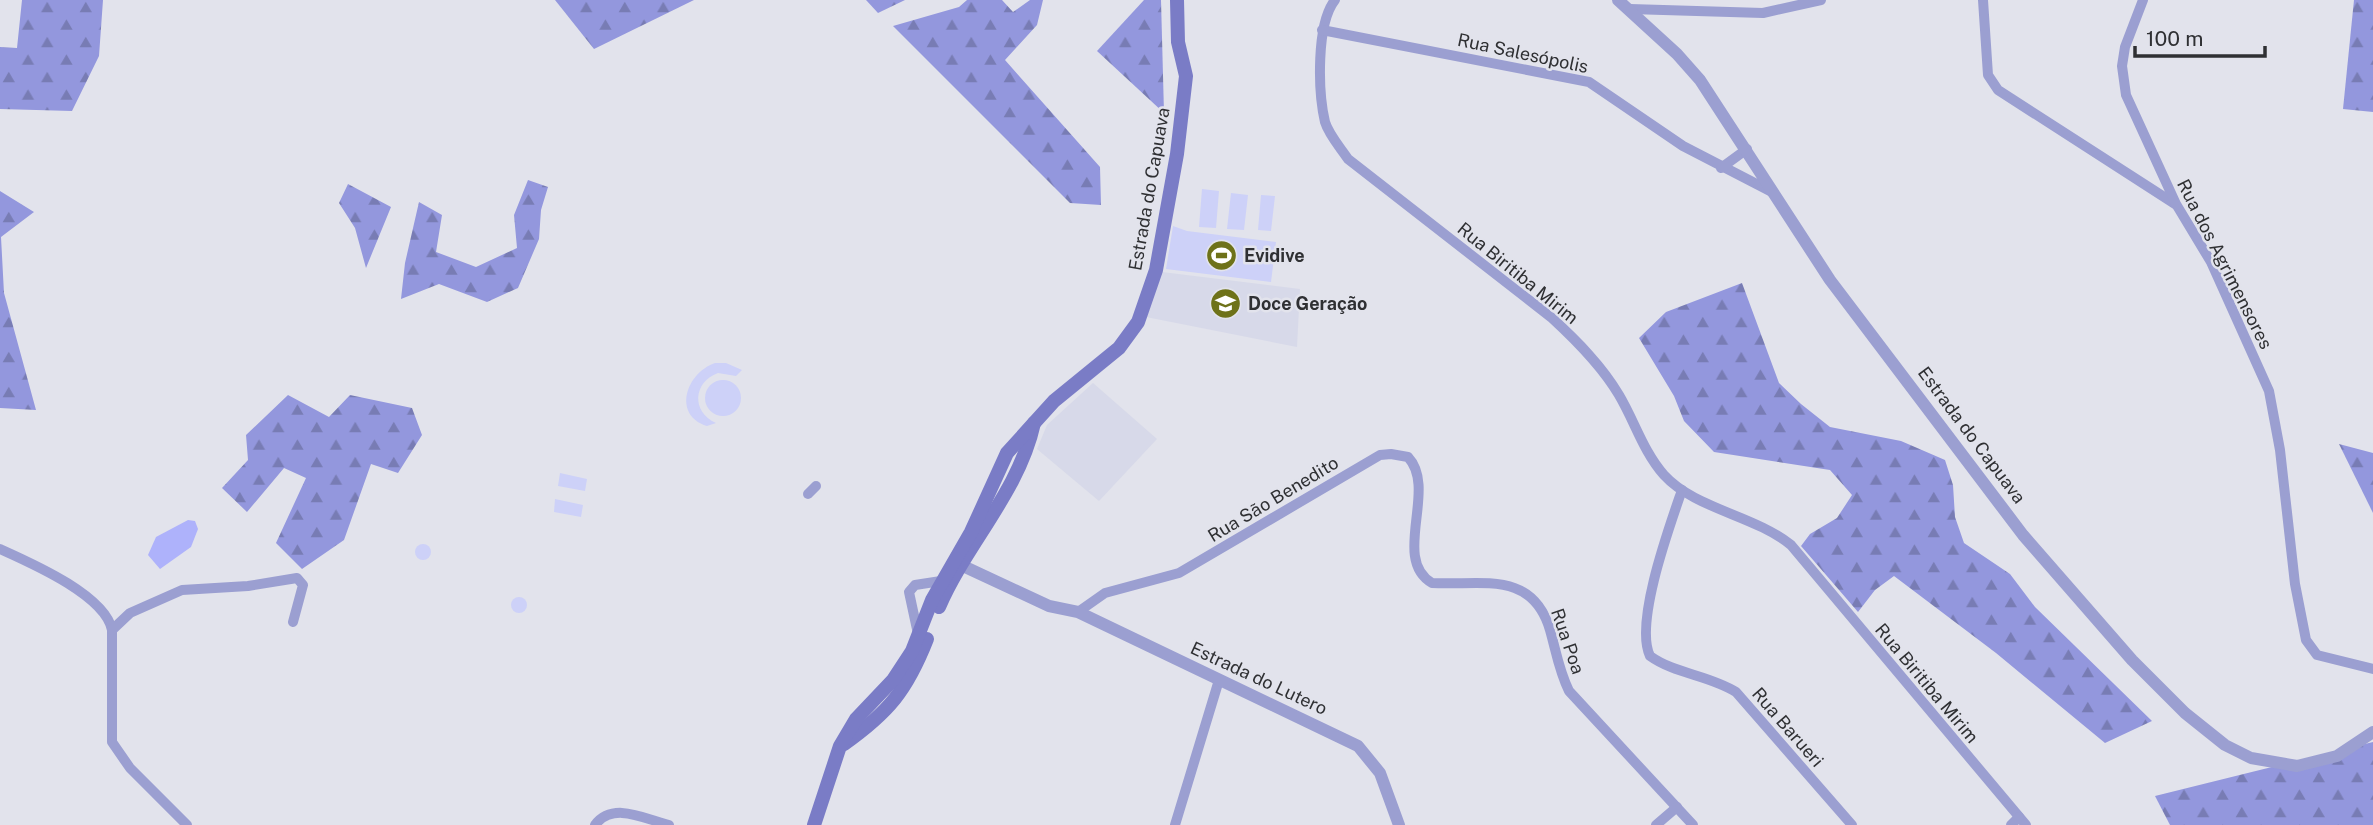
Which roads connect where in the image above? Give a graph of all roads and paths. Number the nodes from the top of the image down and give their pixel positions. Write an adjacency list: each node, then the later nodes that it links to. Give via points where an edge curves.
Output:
1 (1177, 0): 13 (main road, Estrada do Capuava, via 1178,42 1186,76 1165,228 1150,293 1138,322 1119,348)
2 (1335, 0): 8 (street)
3 (1618, 0): 7 (street, Estrada do Capuava)
4 (1821, 0): 7 (street, via 1763,13)
5 (1983, 0): 12 (street, via 1988,75 1998,90)
6 (2143, 0): 12 (street, Rua dos Agrimensores, via 2125,47 2123,82)
7 (1630, 9): 9 (street, Estrada do Capuava, via 1700,80)
8 (1322, 30): 10 (street, Rua Salesópolis, via 1589,82); 16 (street, Rua Biritiba Mirim, via 1325,123 1348,159 1581,345 1619,394 1648,454)
9 (1747, 149): 10 (street); 11 (street, Estrada do Capuava)
10 (1721, 168): 11 (street, Rua Salesópolis)
11 (1773, 192): 29 (street, Estrada do Capuava, via 1830,280 2023,535 2132,660 2185,713 2225,745 2276,764 2322,762)
12 (2176, 204): 25 (street, Rua dos Agrimensores, via 2211,262 2269,391 2295,584 2309,647 2317,655)
13 (1034, 422): 14 (main road, Estrada do Capuava); 15 (main road, Estrada do Capuava)
14 (1003, 460): 15 (main road); 20 (main road, Estrada do Capuava, via 971,532)
15 (1017, 467): 19 (main road, Estrada do Capuava)
16 (1682, 490): 32 (street, Rua Biritiba Mirim, via 1758,523 1791,545); 41 (street, Rua Barueri, via 1654,582 1645,638 1650,656 1736,692)
17 (1415, 540): 21 (street, Rua São Benedito, via 1418,471 1408,457 1380,455 1179,572 1105,593); 31 (street, Rua Poa, via 1419,570 1432,583 1504,584 1533,598 1544,612 1569,691)
18 (0, 549): 23 (street, via 34,564 92,601 107,615)
19 (965, 563): 21 (street, Estrada do Lutero, via 1048,606); 28 (main road, Estrada do Capuava, via 942,600)
20 (942, 581): 24 (main road, Estrada do Capuava); 24 (street, via 915,585 907,596)
21 (1078, 612): 26 (street, Estrada do Lutero)
22 (293, 622): 23 (street, via 303,585 289,577 247,586 182,590 130,613)
23 (113, 630): 33 (street, via 112,741 130,768)
24 (919, 635): 27 (main road, Estrada do Capuava)
25 (2373, 669)
26 (1219, 680): 37 (street); 38 (street, Estrada do Lutero, via 1357,746 1380,773)
27 (882, 692): 28 (main road, via 885,702); 30 (main road, Estrada do Capuava, via 856,719)
28 (895, 703): 30 (main road, Estrada do Capuava)
29 (2373, 732)
30 (840, 746): 36 (main road, Estrada do Capuava)
31 (1677, 807): 39 (street); 40 (street, Rua Poa)
32 (2022, 821): 42 (street)
33 (187, 825)
34 (595, 825): 35 (street, via 610,812 618,812)
35 (670, 825)
36 (814, 825)
37 (1175, 825)
38 (1399, 825)
39 (1656, 825)
40 (1693, 825)
41 (1852, 825)
42 (2011, 825)

